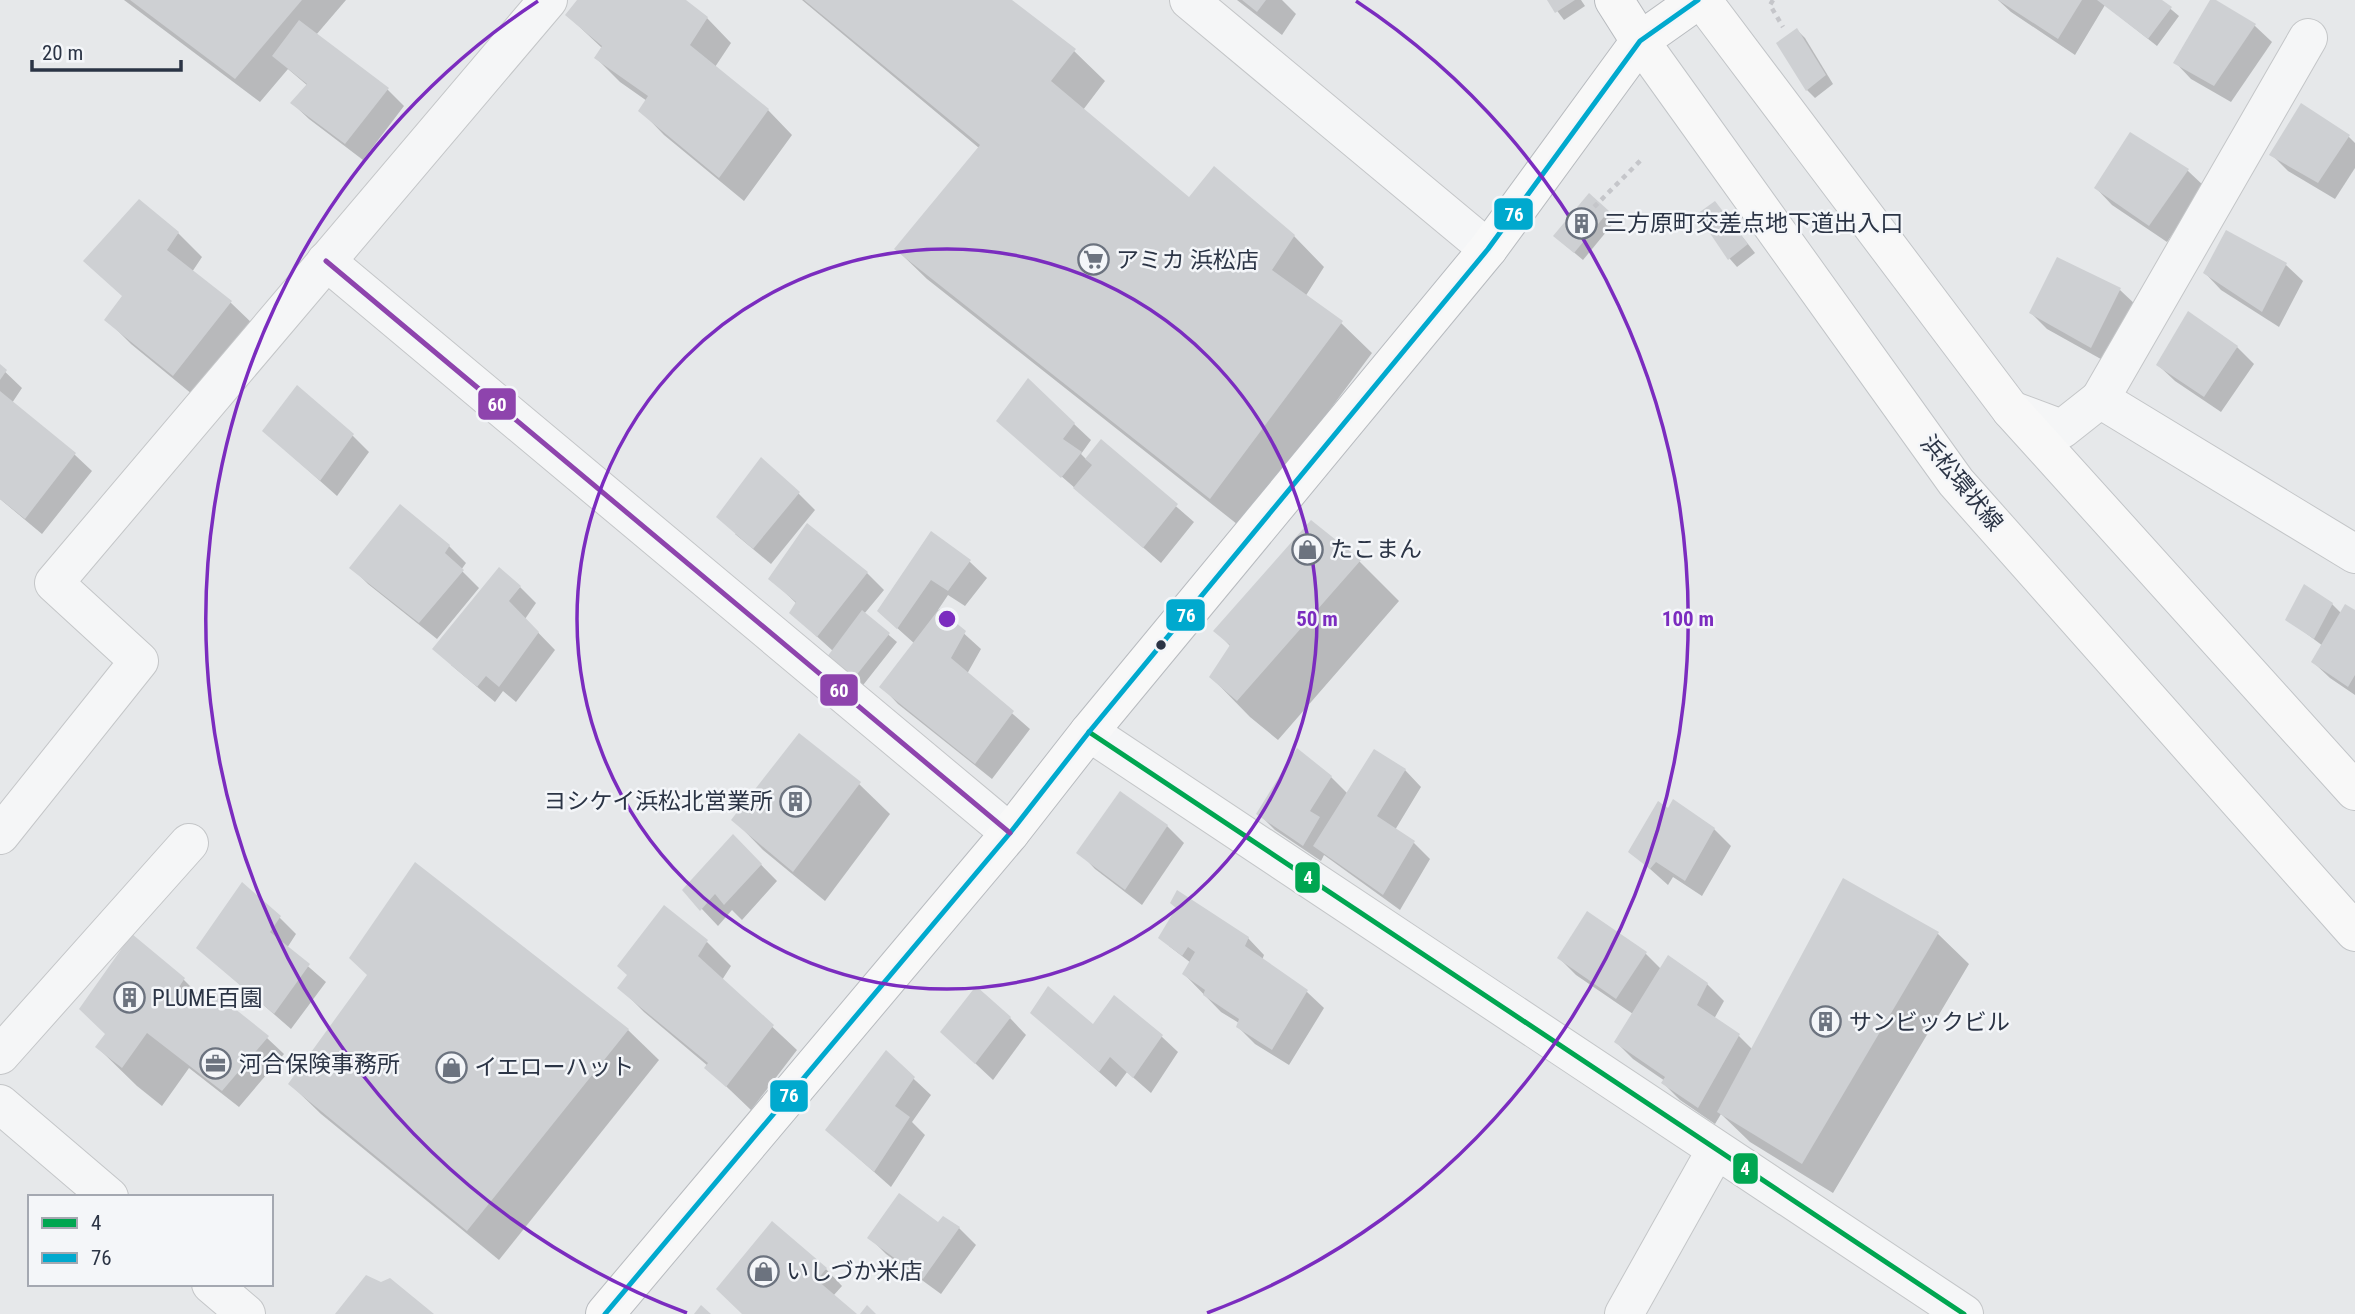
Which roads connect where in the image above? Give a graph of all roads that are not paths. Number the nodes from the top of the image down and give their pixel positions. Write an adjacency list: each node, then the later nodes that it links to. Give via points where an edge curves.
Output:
1 (1189, 0): 7 (street)
2 (1614, 0): 6 (main road, 浜松環状線)
3 (1700, 0): 6 (main road); 10 (main road)
4 (539, 3): 8 (street)
5 (2308, 38): 9 (street)
6 (1640, 41): 7 (main road); 17 (main road, 浜松環状線, via 1956,482)
7 (1488, 249): 12 (main road)
8 (326, 261): 14 (street); 15 (street, via 54,583 139,661)
9 (2100, 399): 10 (street, via 2062,429); 11 (street)
10 (2011, 410): 13 (main road)
11 (2355, 554)
12 (1089, 732): 14 (main road); 20 (street)
13 (2355, 791)
14 (1010, 832): 24 (main road)
15 (0, 835)
16 (189, 843): 18 (street)
17 (2355, 932)
18 (0, 1055)
19 (0, 1104): 21 (street)
20 (1716, 1150): 25 (street); 26 (street)
21 (107, 1195)
22 (213, 1286): 23 (street)
23 (246, 1314)
24 (606, 1314)
25 (1624, 1314)
26 (1964, 1314)

